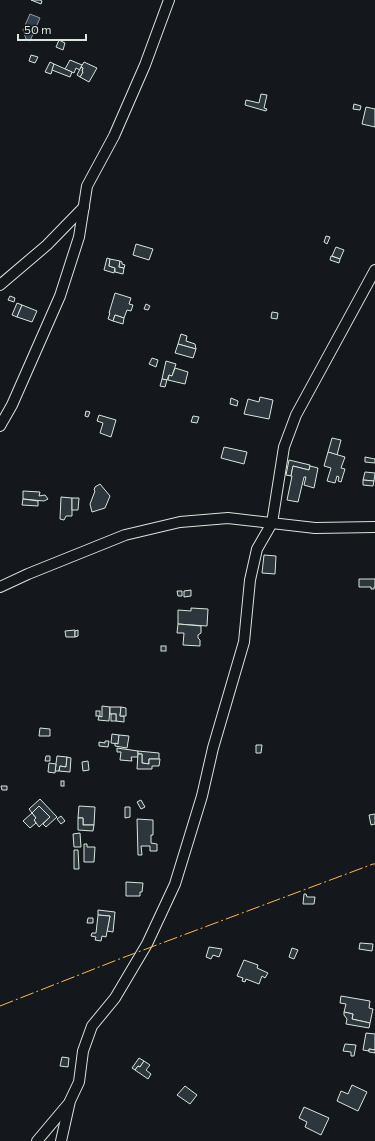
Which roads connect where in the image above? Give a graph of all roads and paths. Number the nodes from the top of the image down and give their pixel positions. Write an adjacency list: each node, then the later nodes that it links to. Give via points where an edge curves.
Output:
1 (169, 0): 2 (street, via 145,65 117,129 87,186)
2 (84, 207): 4 (street, via 48,245); 5 (street, via 79,237 60,296 12,405)
3 (375, 270): 6 (street, via 296,415 284,447)
4 (0, 285)
5 (0, 426)
6 (272, 523): 7 (street, via 315,528); 8 (street, via 228,518 180,522 125,535); 9 (street, via 257,549 250,580 244,642 175,884 147,944 115,998 92,1026 82,1051 79,1082)
7 (375, 527)
8 (0, 587)
9 (70, 1101): 10 (street); 11 (street)
10 (38, 1141)
11 (61, 1141)

